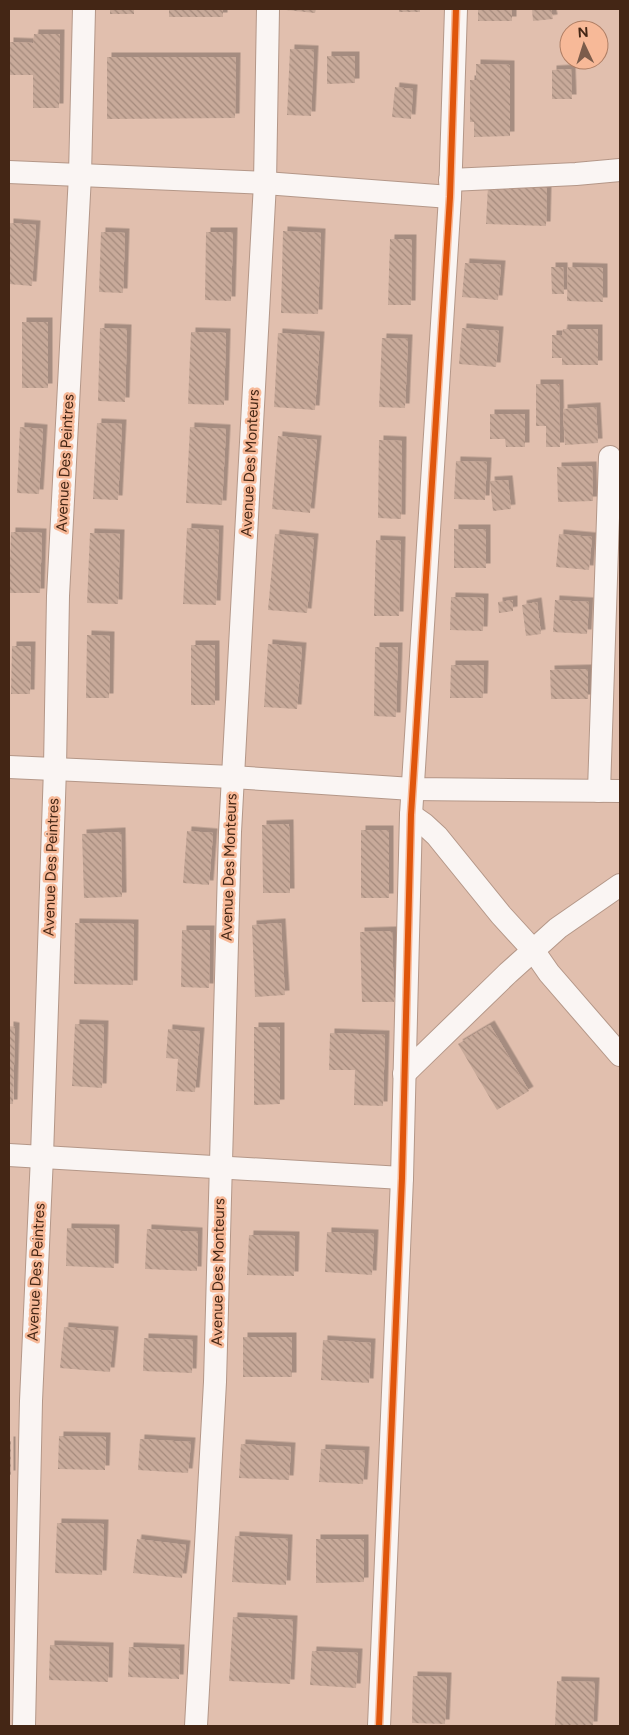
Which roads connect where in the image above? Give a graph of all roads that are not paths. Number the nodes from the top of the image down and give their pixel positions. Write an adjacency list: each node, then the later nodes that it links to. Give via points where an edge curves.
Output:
1 (84, 9): 6 (street, Avenue Des Peintres)
2 (268, 9): 7 (street, Avenue Des Monteurs)
3 (456, 9): 8 (street)
4 (620, 170): 8 (street)
5 (9, 172): 6 (street)
6 (80, 175): 7 (street); 11 (street, Avenue Des Peintres, via 58,596)
7 (265, 183): 8 (street); 12 (street, Avenue Des Monteurs)
8 (450, 188): 13 (street)
9 (610, 457): 14 (street)
10 (9, 767): 11 (street)
11 (55, 768): 12 (street); 21 (street, Avenue Des Peintres)
12 (232, 777): 13 (street); 22 (street, Avenue Des Monteurs)
13 (412, 789): 14 (street); 15 (street)
14 (610, 791)
15 (411, 815): 17 (street, via 437,836); 19 (street)
16 (620, 886): 17 (street, via 558,928)
17 (533, 950): 18 (street); 19 (street)
18 (620, 1056)
19 (404, 1074): 23 (street)
20 (9, 1155): 21 (street)
21 (42, 1156): 22 (street); 24 (street, Avenue Des Peintres, via 31,1401)
22 (220, 1167): 23 (street); 25 (street, Avenue Des Monteurs, via 215,1382)
23 (402, 1178): 26 (street)
24 (24, 1726)
25 (196, 1726)
26 (379, 1726)

